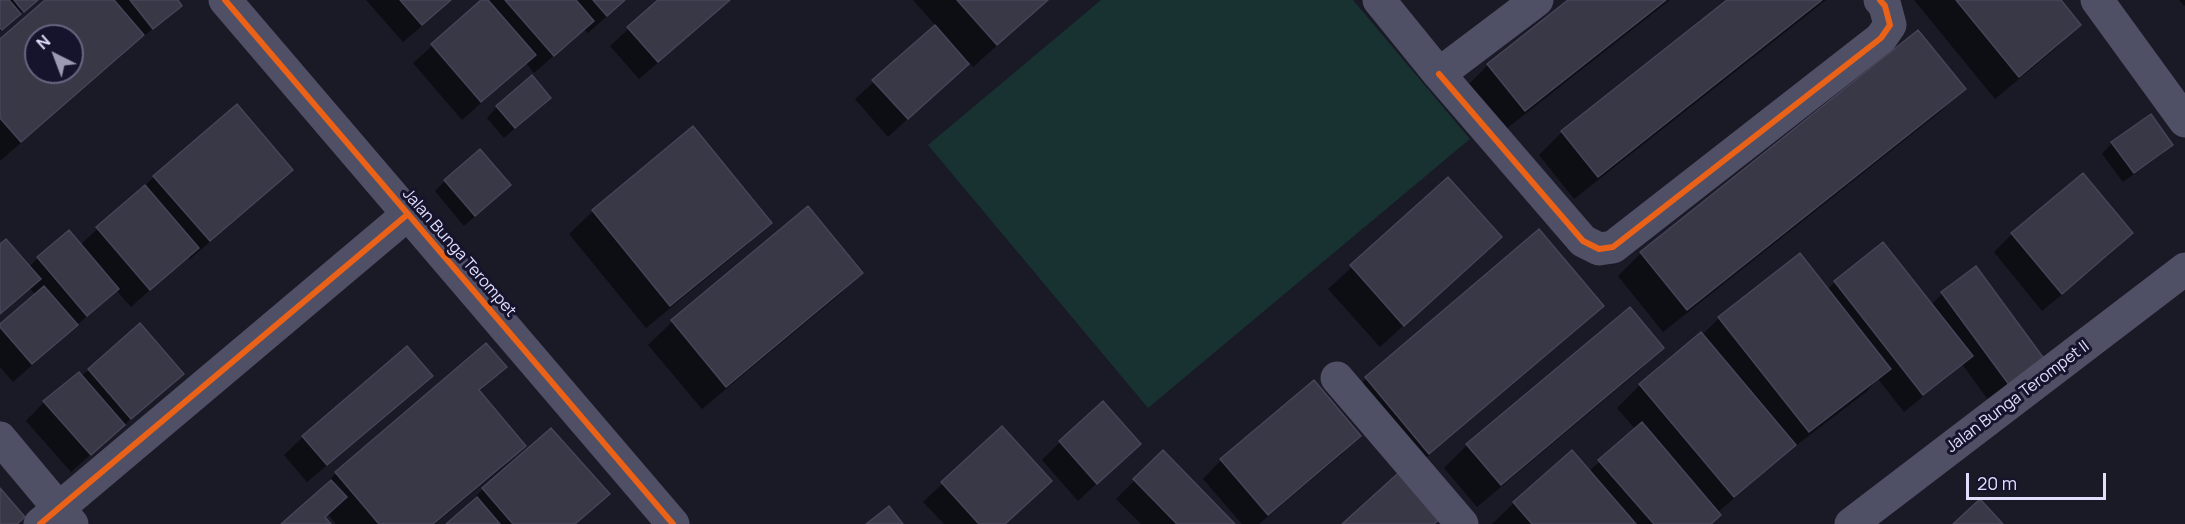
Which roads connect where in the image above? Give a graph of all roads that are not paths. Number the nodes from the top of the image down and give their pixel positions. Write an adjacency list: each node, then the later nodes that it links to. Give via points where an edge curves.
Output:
1 (225, 0): 8 (street, Jalan Bunga Terompet)
2 (1379, 0): 6 (street)
3 (1537, 0): 6 (street)
4 (1880, 0): 6 (street, via 1890,25 1881,38 1613,247 1599,249 1583,241)
5 (2097, 0): 7 (street)
6 (1438, 74)
7 (2185, 121)
8 (408, 214): 12 (street); 13 (street, Jalan Bunga Terompet)
9 (2185, 269): 15 (street, Jalan Bunga Terompet II)
10 (1337, 378): 14 (street)
11 (0, 438): 12 (street)
12 (57, 518)
13 (673, 524)
14 (1462, 524)
15 (1851, 524)

